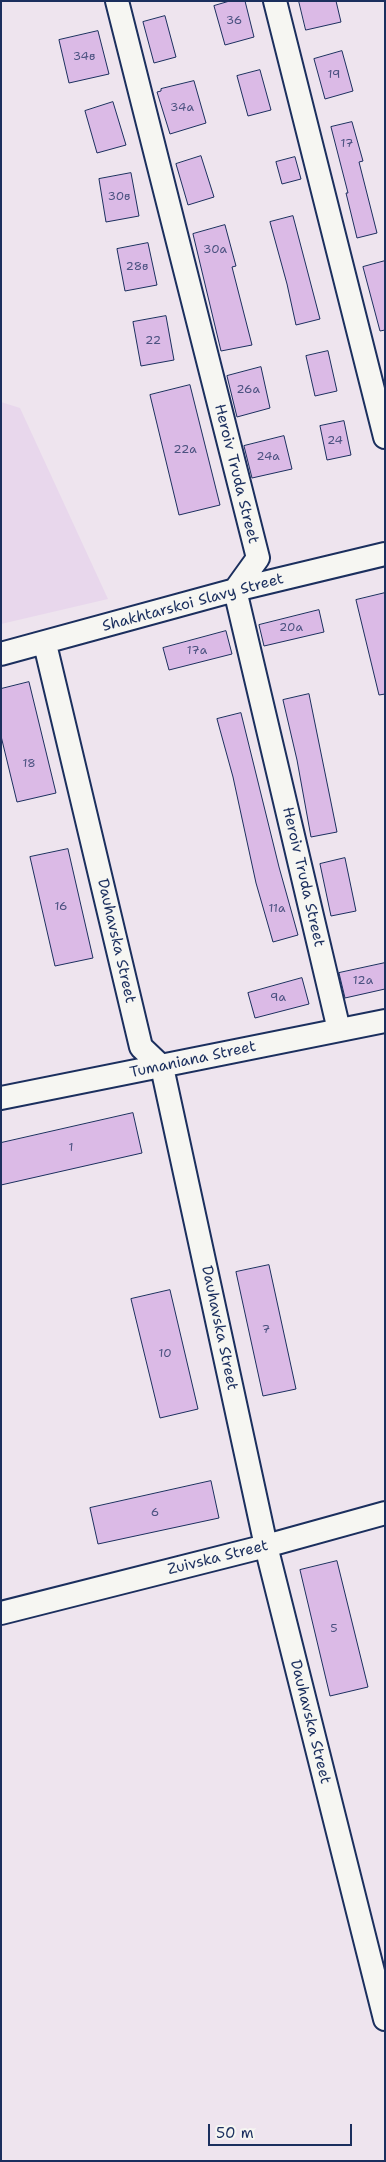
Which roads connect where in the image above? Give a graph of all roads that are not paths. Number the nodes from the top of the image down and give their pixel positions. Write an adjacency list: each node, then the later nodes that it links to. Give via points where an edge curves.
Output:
1 (117, 1): 5 (street, Heroiv Truda Street, via 258,558)
2 (276, 1): 3 (street)
3 (385, 437)
4 (385, 554): 5 (street, Shakhtarskoi Slavy Street)
5 (235, 590): 6 (street, Shakhtarskoi Slavy Street); 9 (street, Heroiv Truda Street)
6 (45, 644): 7 (street, Shakhtarskoi Slavy Street); 10 (street, Dauhavska Street, via 142,1047)
7 (1, 654)
8 (385, 1021): 9 (street, Tumaniana Street)
9 (339, 1030): 10 (street, Tumaniana Street)
10 (162, 1067): 11 (street, Tumaniana Street); 13 (street, Dauhavska Street)
11 (1, 1098)
12 (385, 1513): 13 (street, Zuivska Street)
13 (266, 1546): 14 (street, Zuivska Street); 15 (street, Dauhavska Street)
14 (1, 1613)
15 (385, 2019)

